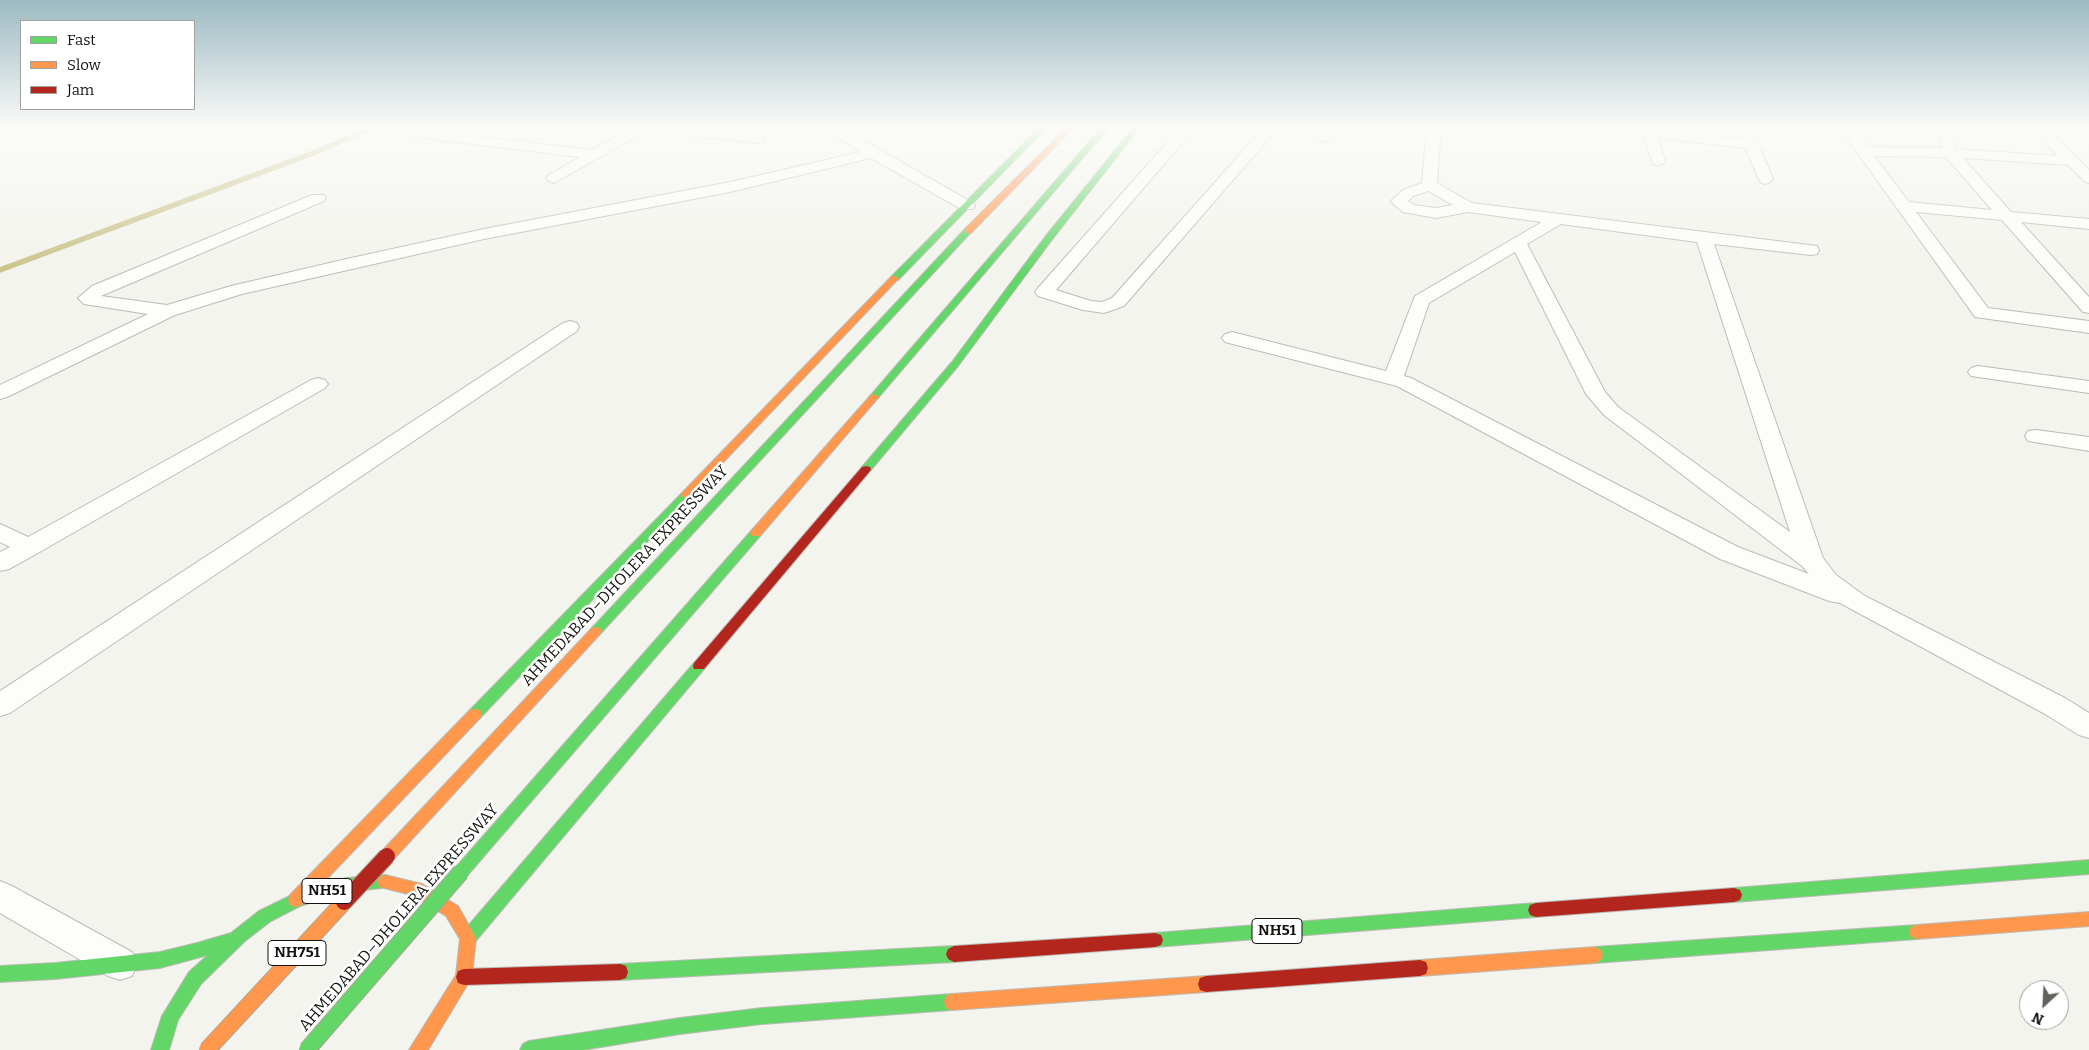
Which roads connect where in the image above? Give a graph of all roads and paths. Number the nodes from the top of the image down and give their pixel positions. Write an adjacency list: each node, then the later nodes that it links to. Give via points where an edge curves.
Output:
1 (558, 176): 14 (street)
2 (776, 176): 30 (street, via 351,263 237,290)
3 (914, 176): 18 (street)
4 (996, 176): 18 (main road)
5 (1022, 176): 58 (main road, AHMEDABAD–DHOLERA EXPRESSWAY / NH751, bridge, via 970,228)
6 (1065, 176): 59 (main road, AHMEDABAD–DHOLERA EXPRESSWAY, bridge)
7 (1099, 176): 27 (main road)
8 (1146, 176): 28 (street)
9 (1229, 176): 28 (street, via 1118,302 1104,308 1089,306)
10 (1430, 176): 16 (street)
11 (1763, 176): 15 (street)
12 (1882, 176): 19 (street)
13 (1971, 176): 21 (street)
14 (554, 178)
15 (1765, 180)
16 (1429, 186): 20 (street); 20 (street, via 1408,193 1399,201 1409,209 1436,213)
17 (318, 198): 30 (street, via 98,290 87,298)
18 (967, 206): 50 (main road)
19 (1904, 206): 21 (street); 32 (street, via 1982,314)
20 (1468, 207): 22 (street)
21 (2009, 217): 23 (street); 29 (street)
22 (1558, 219): 24 (street); 25 (street)
23 (2089, 224)
24 (1704, 238): 26 (street); 43 (street)
25 (1518, 242): 35 (street, via 1421,300); 43 (street, via 1596,394 1611,411)
26 (1811, 250)
27 (1014, 285): 28 (street); 53 (main road, via 955,364)
28 (1044, 292)
29 (2089, 308)
30 (168, 311): 38 (street)
31 (570, 327): 46 (street)
32 (2089, 327)
33 (1232, 338): 35 (street)
34 (1978, 372): 37 (street)
35 (1393, 379): 45 (street, via 1413,386 1729,553)
36 (318, 384): 42 (street)
37 (2089, 387)
38 (0, 393)
39 (2036, 436): 40 (street)
40 (2089, 444)
41 (0, 532): 42 (street)
42 (29, 547): 44 (street)
43 (1810, 560): 45 (street, via 1826,581)
44 (0, 564)
45 (1856, 602): 47 (street)
46 (0, 705)
47 (2089, 727)
48 (2089, 867): 56 (main road, NH51, via 1057,948)
49 (0, 896): 54 (street)
50 (296, 900): 52 (main road, NH51, via 265,916); 53 (main road, NH51, via 346,885 383,882 416,889 452,911)
51 (2089, 919): 61 (main road, via 762,1016)
52 (239, 936): 54 (main road, NH51, via 198,951 160,960); 57 (main road, NH51, via 195,978 171,1016)
53 (468, 938): 56 (main road)
54 (121, 964): 55 (main road, NH51)
55 (0, 974)
56 (464, 977): 60 (main road)
57 (160, 1050)
58 (207, 1050)
59 (307, 1050)
60 (418, 1050)
61 (529, 1050)

